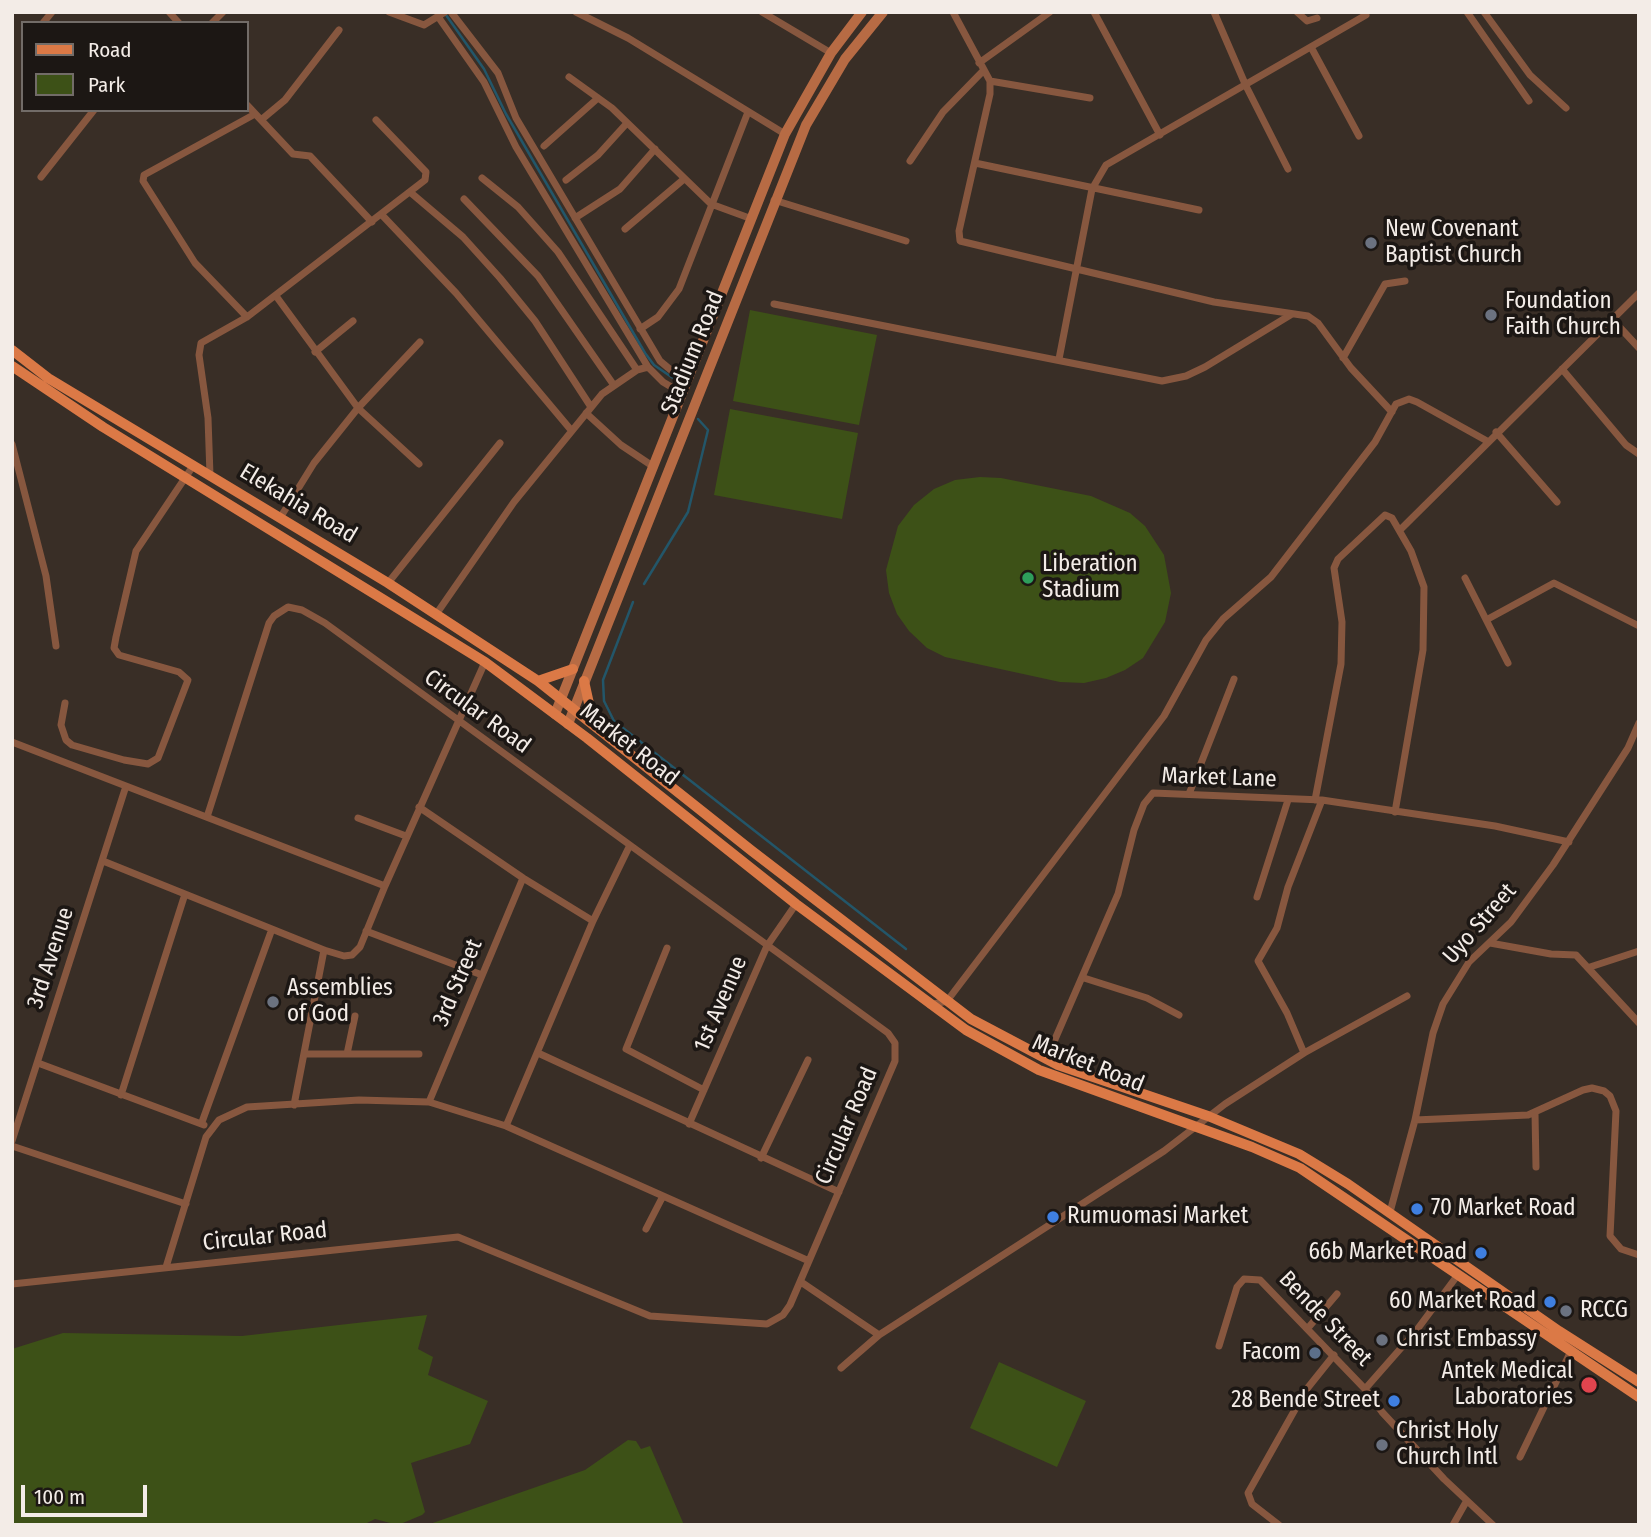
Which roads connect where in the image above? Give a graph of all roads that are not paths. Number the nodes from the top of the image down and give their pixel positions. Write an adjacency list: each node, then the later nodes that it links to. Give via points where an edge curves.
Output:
1 (389, 12): 14 (street, via 424,25)
2 (451, 12): 55 (street, via 498,73 516,118)
3 (576, 12): 31 (street, via 628,38)
4 (762, 12): 19 (street)
5 (862, 12): 19 (main road, Stadium Road)
6 (883, 12): 51 (main road, Stadium Road, via 822,95)
7 (953, 12): 20 (street)
8 (1051, 12): 20 (street)
9 (1094, 12): 37 (street)
10 (1214, 12): 24 (street)
11 (1297, 12): 16 (street, via 1307,21)
12 (1467, 12): 27 (street)
13 (1484, 12): 29 (street, via 1530,75)
14 (442, 15): 77 (street)
15 (1366, 15): 18 (street)
16 (1317, 18)
17 (339, 30): 33 (street, via 285,100)
18 (1311, 47): 24 (street); 38 (street)
19 (831, 53): 36 (main road, Stadium Road)
20 (979, 62): 21 (street)
21 (983, 71): 23 (street); 41 (street, via 943,112)
22 (569, 77): 25 (street)
23 (990, 81): 26 (street); 42 (street)
24 (1246, 86): 37 (street); 43 (street)
25 (598, 98): 35 (street); 39 (street)
26 (1090, 98)
27 (1529, 101)
28 (248, 106): 32 (street)
29 (1566, 108)
30 (92, 112): 44 (street)
31 (748, 112): 36 (street); 52 (street)
32 (255, 114): 33 (street); 66 (street, via 144,175 143,181 195,263)
33 (261, 120): 57 (street, via 293,154 310,156)
34 (376, 120): 49 (street, via 426,172 425,180)
35 (627, 123): 40 (street); 47 (street, via 598,155)
36 (785, 134): 56 (main road, Stadium Road)
37 (1160, 135): 48 (street, via 1106,165)
38 (1359, 136)
39 (544, 146)
40 (655, 149): 46 (street); 55 (street, via 620,189)
41 (910, 161)
42 (975, 163): 48 (street); 60 (street, via 960,241)
43 (1288, 169)
44 (41, 177)
45 (482, 178): 79 (street, via 518,207 558,253)
46 (684, 179): 52 (street); 58 (street)
47 (566, 180)
48 (1092, 189): 53 (street); 60 (street)
49 (410, 192): 54 (street); 84 (street, via 463,237 500,278 535,321)
50 (464, 199): 81 (street, via 538,276)
51 (774, 200): 59 (street); 111 (main road, Stadium Road)
52 (711, 204): 56 (street); 69 (street, via 679,289 658,317)
53 (1199, 210)
54 (381, 214): 57 (street); 86 (street, via 456,293)
55 (575, 218): 69 (street)
56 (752, 219): 80 (main road, Stadium Road)
57 (372, 222): 63 (street)
58 (625, 229)
59 (906, 241)
60 (1077, 270): 65 (street, via 1214,302); 75 (street)
61 (1405, 282): 74 (street, via 1385,284)
62 (1639, 293): 67 (street)
63 (276, 296): 66 (street); 73 (street)
64 (774, 304): 75 (street)
65 (1293, 313): 74 (street, via 1314,320); 75 (street, via 1205,367 1174,380 1145,380)
66 (247, 317): 95 (street, via 200,346)
67 (1612, 319): 71 (street); 78 (street)
68 (353, 321): 73 (street)
69 (640, 329): 80 (street, via 665,366)
70 (420, 342): 83 (street)
71 (1639, 348)
72 (12, 350): 93 (main road, Elekahia Road, via 48,379)
73 (314, 352): 83 (street)
74 (1343, 358): 85 (street)
75 (1059, 359)
76 (12, 366): 96 (main road, Elekahia Road)
77 (648, 367): 79 (street); 82 (street)
78 (1562, 369): 87 (street); 91 (street, via 1626,445)
79 (637, 370): 81 (street)
80 (690, 377): 82 (main road, Stadium Road)
81 (613, 384): 84 (street)
82 (683, 394): 94 (main road, Stadium Road)
83 (358, 408): 92 (street); 98 (street, via 314,463)
84 (588, 410): 86 (street); 94 (street, via 628,451)
85 (1392, 412): 88 (street, via 1401,400 1409,399); 150 (street, via 1375,442 1271,577 1206,640 1164,716)
86 (571, 430): 102 (street)
87 (1496, 432): 88 (street); 97 (street)
88 (1487, 441): 99 (street)
89 (500, 443): 101 (street)
90 (12, 444): 105 (street, via 46,576)
91 (1639, 454)
92 (419, 464)
93 (193, 466): 95 (main road, Elekahia Road); 96 (street)
94 (653, 467): 108 (main road, Stadium Road)
95 (210, 475): 98 (main road, Elekahia Road)
96 (184, 477): 106 (main road, Elekahia Road); 113 (street, via 134,555 114,648 119,655 179,672 188,680 158,758 148,764 72,745 61,725)
97 (1557, 502)
98 (279, 518): 101 (main road, Elekahia Road)
99 (1400, 530): 124 (street, via 1392,518 1381,516 1334,568 1342,622 1340,664); 126 (street, via 1420,571 1424,609 1423,650)
100 (1465, 578): 103 (street)
101 (388, 583): 102 (main road, Elekahia Road)
102 (437, 613): 110 (main road, Elekahia Road)
103 (1488, 619): 104 (street, via 1554,583); 107 (street)
104 (1639, 626)
105 (56, 646)
106 (485, 662): 115 (main road, Elekahia Road); 116 (street)
107 (1508, 663)
108 (573, 669): 110 (main road); 112 (main road, Stadium Road)
109 (1234, 679): 122 (street)
110 (538, 681): 112 (main road, Elekahia Road)
111 (584, 681): 114 (main road, Stadium Road); 119 (main road)
112 (561, 698): 114 (main road, Market Road); 115 (main road, Stadium Road)
113 (65, 703)
114 (575, 708): 118 (main road, Stadium Road); 119 (main road, Market Road)
115 (555, 714): 118 (main road, Market Road)
116 (457, 722): 125 (street); 127 (street, Circular Road, via 316,617 288,607 268,623); 131 (street, Circular Road)
117 (1639, 723): 130 (street, Uyo Street)
118 (568, 724): 137 (main road, Market Road)
119 (598, 726): 150 (main road, Market Road)
120 (12, 742): 121 (street)
121 (126, 786): 127 (street); 132 (street, 3rd Avenue)
122 (1189, 794): 123 (street, Market Lane); 148 (street, Market Lane, via 1153,793 1147,797 1118,894)
123 (1288, 800): 124 (street, Market Lane); 136 (street)
124 (1318, 800): 126 (street, Market Lane); 159 (street, via 1277,928 1258,961)
125 (419, 807): 129 (street); 133 (street)
126 (1395, 813): 130 (street, Market Lane, via 1495,825)
127 (207, 817): 134 (street)
128 (358, 818): 129 (street)
129 (406, 836): 134 (street)
130 (1569, 842): 141 (street, Uyo Street)
131 (629, 847): 138 (street); 142 (street, Circular Road)
132 (103, 861): 135 (street); 162 (street, 3rd Avenue)
133 (523, 878): 138 (street); 147 (street, 3rd Street)
134 (385, 886): 140 (street)
135 (185, 894): 139 (street); 164 (street)
136 (1257, 897)
137 (796, 904): 142 (street, 1st Avenue); 151 (main road, Market Road)
138 (593, 921): 155 (street)
139 (272, 929): 144 (street); 170 (street)
140 (366, 931): 144 (street, via 352,955); 147 (street)
141 (1490, 943): 146 (street, via 1576,956); 169 (street, Uyo Street, via 1469,962 1443,1004)
142 (767, 946): 163 (street, 1st Avenue); 179 (street, Circular Road, via 888,1033 894,1043 895,1061)
143 (667, 948): 163 (street, via 626,1049)
144 (324, 950): 156 (street)
145 (1639, 951): 146 (street)
146 (1590, 967): 154 (street)
147 (482, 975): 165 (street, 3rd Street)
148 (1084, 978): 152 (street, via 1147,998); 161 (street, Market Lane)
149 (1407, 996): 159 (street)
150 (947, 1001): 151 (street); 161 (main road, Market Road, via 996,1035)
151 (929, 1005): 173 (main road, Market Road, via 1039,1070)
152 (1179, 1015)
153 (355, 1016): 157 (street)
154 (1639, 1023)
155 (538, 1053): 171 (street); 172 (street)
156 (304, 1054): 157 (street); 166 (street)
157 (347, 1054): 158 (street)
158 (419, 1054)
159 (1304, 1054): 168 (street)
160 (808, 1060): 177 (street)
161 (1046, 1060): 168 (main road, Market Road)
162 (38, 1063): 164 (street); 175 (street, 3rd Avenue)
163 (704, 1090): 171 (street, 1st Avenue)
164 (121, 1095): 170 (street)
165 (429, 1102): 166 (street, via 359,1100); 172 (street)
166 (294, 1105): 174 (street, via 234,1111)
167 (1535, 1113): 169 (street); 178 (street); 184 (street, via 1592,1088 1610,1096 1616,1111 1611,1236 1621,1249)
168 (1208, 1116): 173 (street); 182 (main road, Market Road, via 1299,1154)
169 (1415, 1119): 182 (street, Uyo Street)
170 (202, 1122): 174 (street)
171 (689, 1124): 177 (street)
172 (506, 1126): 180 (street)
173 (1197, 1127): 187 (main road, Market Road, via 1279,1158 1323,1181); 192 (street)
174 (210, 1130): 181 (street)
175 (12, 1141)
176 (12, 1146): 181 (street)
177 (761, 1158): 179 (street)
178 (1536, 1167)
179 (839, 1192): 185 (street, Circular Road)
180 (663, 1196): 183 (street); 185 (street)
181 (186, 1204): 186 (street)
182 (1390, 1212): 197 (main road, Market Road)
183 (646, 1229)
184 (1639, 1255)
185 (809, 1261): 188 (street, Circular Road)
186 (166, 1267): 188 (street, Circular Road, via 458,1237 650,1316 758,1325 783,1315); 189 (street, Circular Road)
187 (1457, 1276): 194 (main road, Market Road); 198 (street, Bende Street)
188 (801, 1282): 192 (street)
189 (12, 1284)
190 (1337, 1294): 191 (street)
191 (1308, 1328): 193 (street, Bende Street, via 1261,1280 1244,1279 1237,1287); 195 (street, Bende Street)
192 (879, 1335): 196 (street)
193 (1219, 1346)
194 (1570, 1353): 199 (main road, Market Road); 200 (street)
195 (1334, 1355): 198 (street, Bende Street); 202 (street, via 1306,1390 1248,1493 1249,1501)
196 (841, 1368)
197 (1639, 1382)
198 (1365, 1389): 201 (street, Bende Street)
199 (1639, 1396)
200 (1520, 1457)
201 (1466, 1502): 203 (street); 204 (street, Bende Street)
202 (1279, 1525)
203 (1453, 1525)
204 (1493, 1525)

